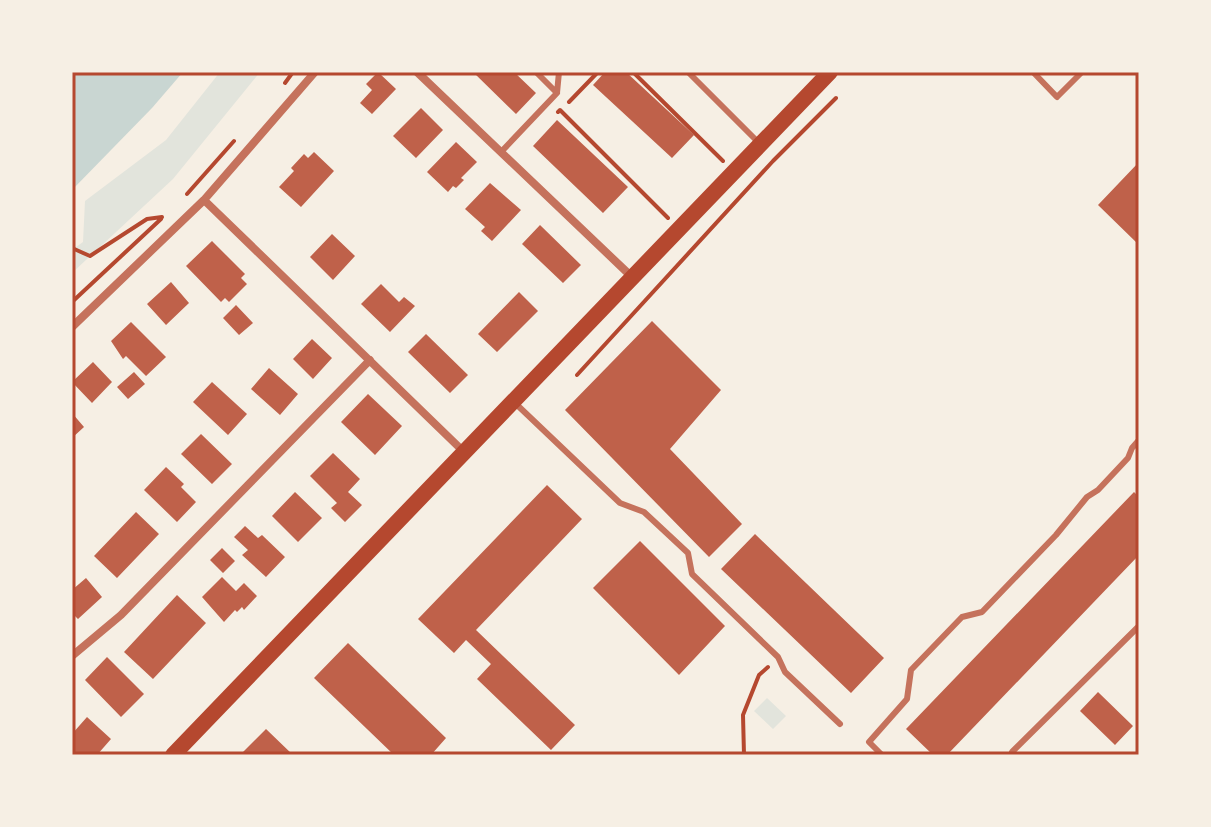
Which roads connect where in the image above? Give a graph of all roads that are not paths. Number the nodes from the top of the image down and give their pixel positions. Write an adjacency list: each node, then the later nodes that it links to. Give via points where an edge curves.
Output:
1 (315, 72): 12 (street)
2 (417, 72): 11 (street)
3 (536, 72): 9 (lane)
4 (559, 72): 9 (lane)
5 (688, 72): 10 (lane)
6 (1033, 72): 7 (lane, via 1057,97)
7 (1082, 72)
8 (825, 74): 10 (main road)
9 (557, 93): 11 (lane)
10 (760, 144): 13 (main road)
11 (501, 152): 13 (street)
12 (204, 200): 14 (street); 15 (street)
13 (632, 277): 16 (main road)
14 (72, 327)
15 (370, 360): 18 (street); 20 (street, via 121,615)
16 (513, 402): 18 (main road); 21 (lane, via 620,503 644,512 688,553 692,574)
17 (1139, 440): 24 (lane, via 1128,458 982,612 962,617 911,670 907,699 869,742)
18 (464, 452): 23 (main road)
19 (1139, 626): 22 (lane)
20 (72, 656)
21 (840, 724)
22 (1012, 754)
23 (173, 755)
24 (882, 755)

